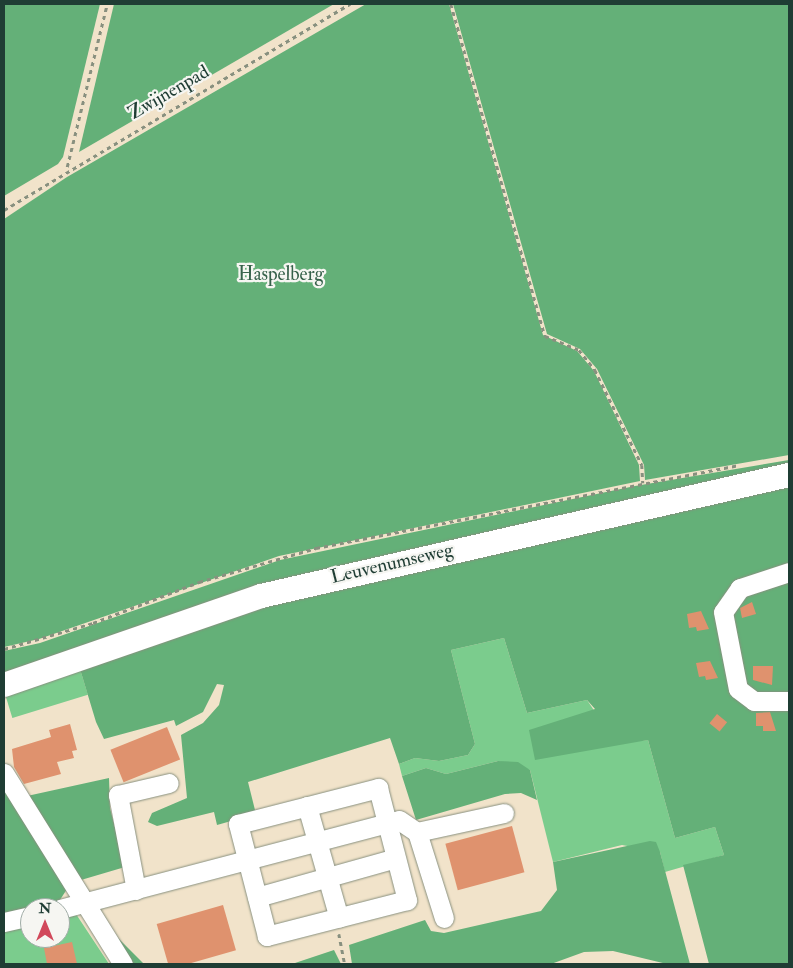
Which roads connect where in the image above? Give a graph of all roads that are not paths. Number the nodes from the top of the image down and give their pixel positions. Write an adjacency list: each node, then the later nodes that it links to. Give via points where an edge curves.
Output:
1 (789, 476): 3 (main road, Leuvenumseweg, via 262,596)
2 (789, 572): 4 (lane, via 740,588 723,612 733,678 743,696)
3 (4, 685)
4 (789, 701)
5 (4, 773): 17 (lane)
6 (169, 782): 15 (lane, via 118,794)
7 (307, 806): 9 (lane, via 378,788); 11 (lane); 13 (lane, via 238,824)
8 (504, 813): 10 (lane)
9 (386, 823): 10 (lane, via 399,820); 11 (lane); 12 (lane)
10 (417, 832): 21 (lane)
11 (317, 842): 13 (lane); 14 (lane)
12 (396, 858): 14 (lane); 20 (lane, via 407,900)
13 (247, 860): 15 (lane); 16 (lane)
14 (328, 878): 16 (lane); 20 (lane)
15 (136, 890): 17 (lane)
16 (257, 897): 20 (lane, via 268,936)
17 (87, 903): 18 (lane); 23 (lane)
18 (70, 907)
19 (20, 918): 22 (lane)
20 (339, 918)
21 (444, 918)
22 (4, 922)
23 (123, 964)

